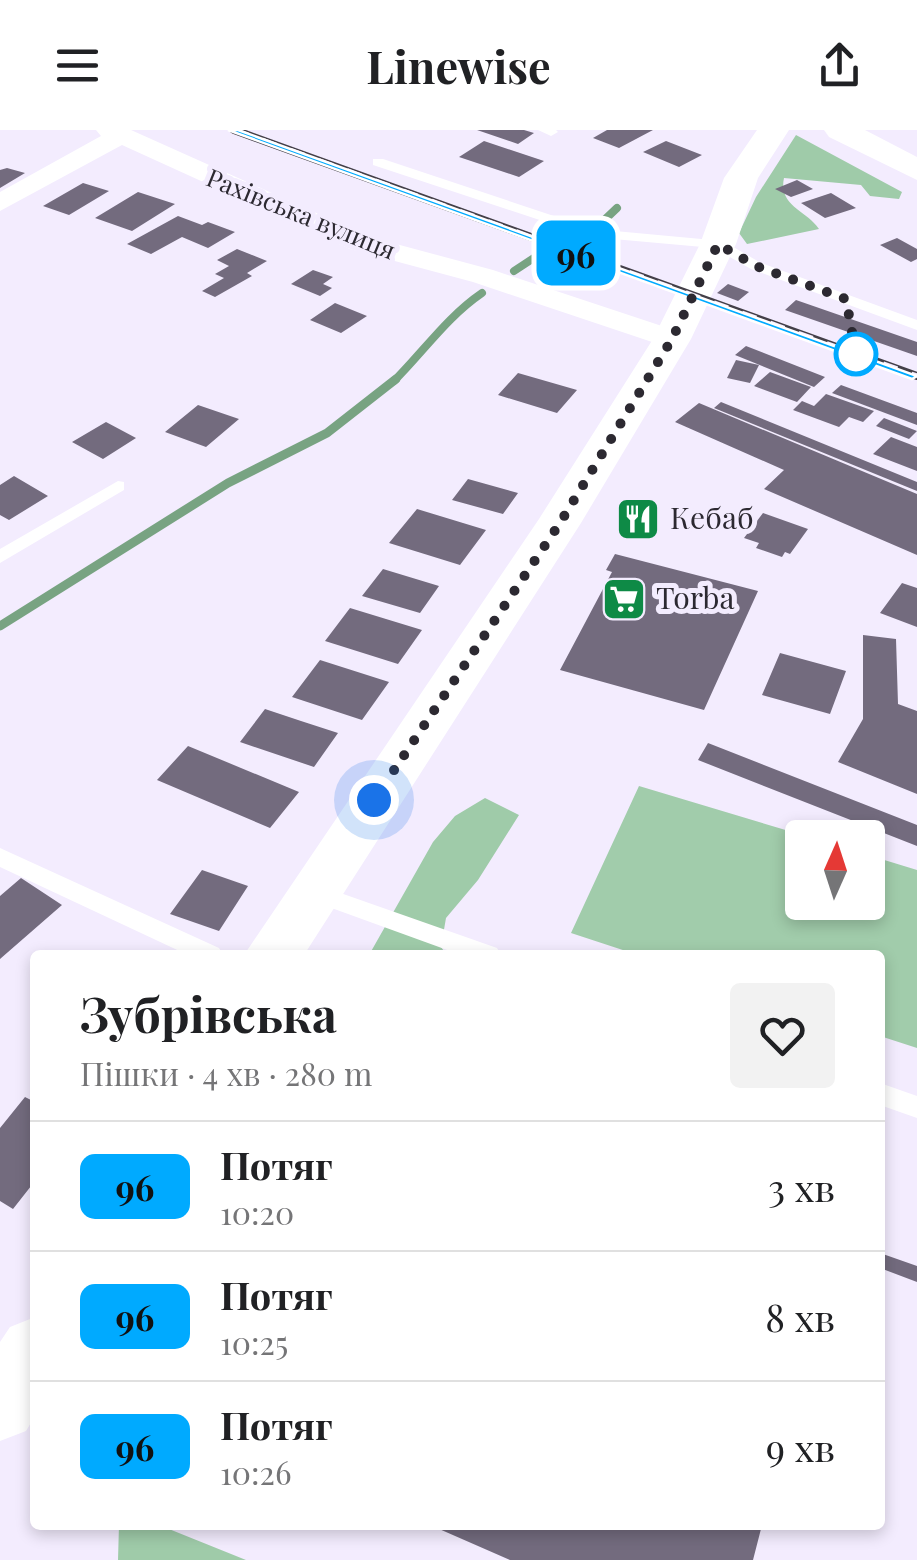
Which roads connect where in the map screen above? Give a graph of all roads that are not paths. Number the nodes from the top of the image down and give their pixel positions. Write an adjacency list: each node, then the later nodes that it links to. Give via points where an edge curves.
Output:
1 (773, 130): 7 (street, via 734,194)
2 (842, 130): 5 (street)
3 (115, 133): 6 (street); 9 (street, Рахівська вулиця, via 360,243)
4 (378, 162): 7 (lane, via 590,232)
5 (917, 170)
6 (0, 203)
7 (718, 244): 8 (lane, via 756,266); 9 (street)
8 (917, 325)
9 (672, 339): 13 (street, via 560,523)
10 (118, 486): 11 (lane)
11 (0, 557)
12 (0, 857): 14 (lane)
13 (312, 892): 15 (street); 16 (lane)
14 (200, 950)
15 (276, 950)
16 (475, 950)
17 (885, 1096): 18 (lane)
18 (917, 1107)
19 (30, 1360): 20 (street)
20 (0, 1405)

